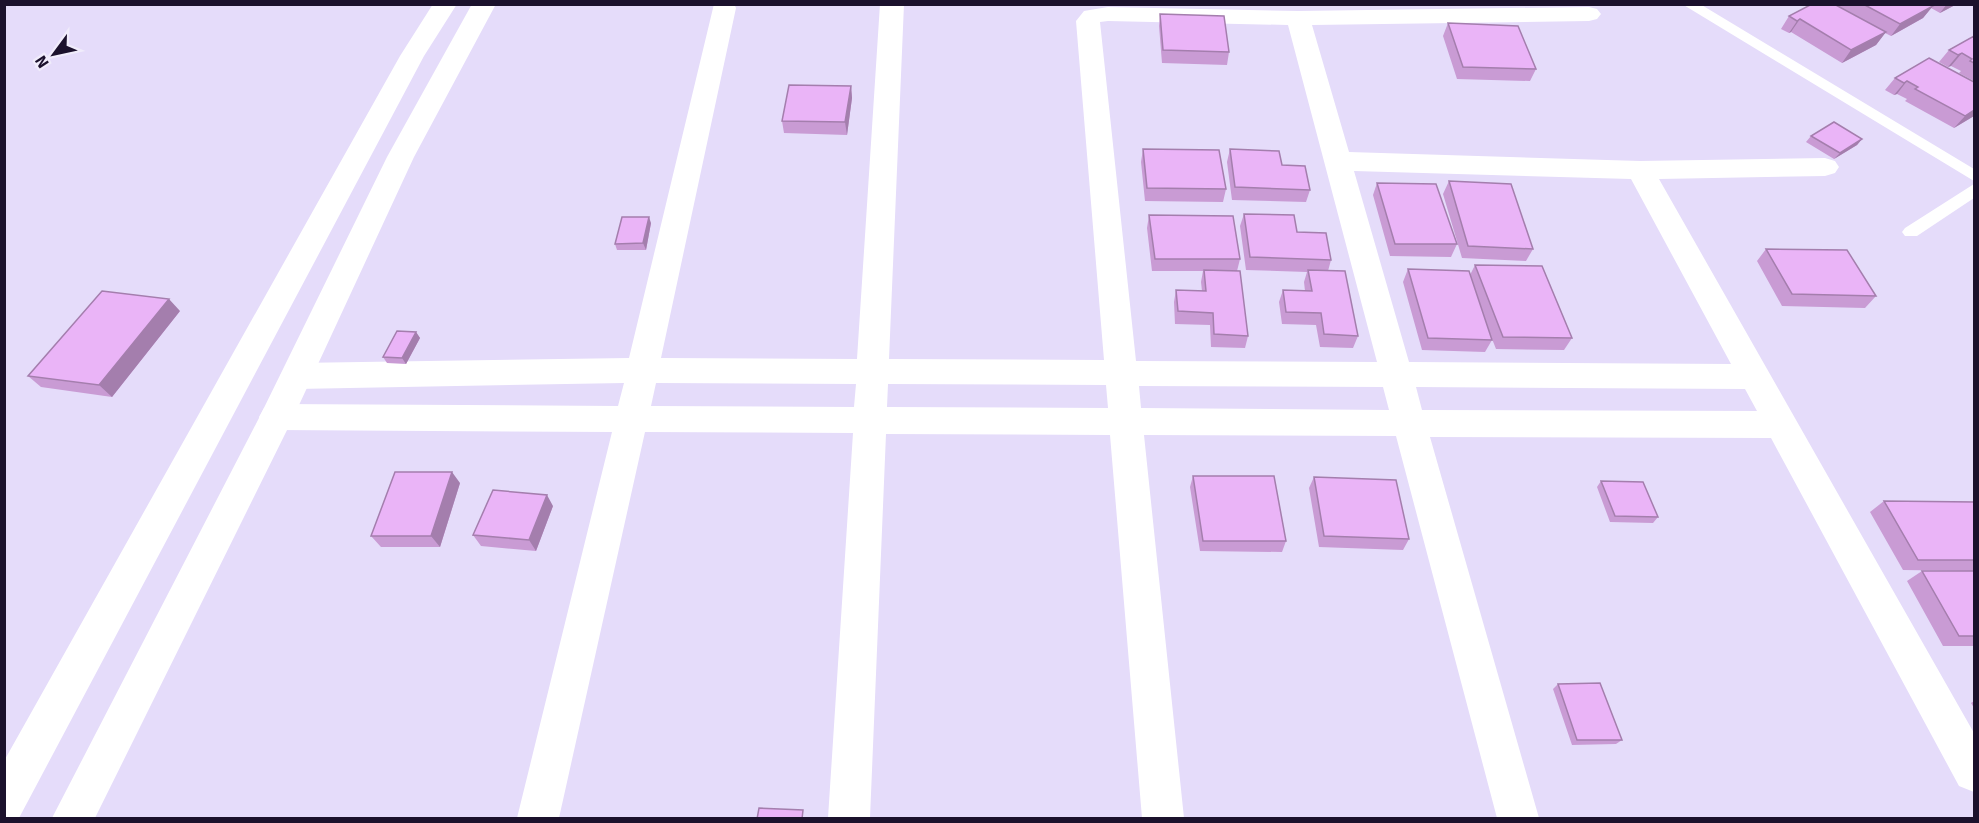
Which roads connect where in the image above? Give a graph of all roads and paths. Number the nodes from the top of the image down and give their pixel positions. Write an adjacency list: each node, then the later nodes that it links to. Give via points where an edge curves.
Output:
1 (445, 4): 27 (street, via 412,56)
2 (484, 4): 18 (street, via 419,119)
3 (892, 4): 15 (street)
4 (1693, 5): 11 (lane)
5 (724, 8): 14 (street)
6 (1589, 14): 7 (street)
7 (1298, 18): 8 (street); 16 (street, via 1108,14 1093,16 1088,21)
8 (1336, 161): 10 (street); 17 (street)
9 (1825, 167): 10 (street)
10 (1640, 170): 19 (street)
11 (1974, 176)
12 (1974, 190): 13 (lane)
13 (1911, 232)
14 (642, 370): 15 (street); 18 (street); 21 (street)
15 (874, 371): 16 (street); 22 (street)
16 (1122, 373): 17 (street); 23 (street)
17 (1396, 375): 19 (street); 24 (street)
18 (296, 376): 20 (street)
19 (1755, 377): 25 (street)
20 (276, 417): 21 (street); 28 (street)
21 (632, 417): 22 (street); 29 (street)
22 (872, 419): 23 (street); 30 (street)
23 (1127, 420): 24 (street); 31 (street)
24 (1410, 422): 25 (street); 32 (street)
25 (1782, 425): 26 (street)
26 (1974, 772)
27 (4, 803)
28 (73, 819)
29 (538, 819)
30 (849, 819)
31 (1163, 819)
32 (1518, 819)

